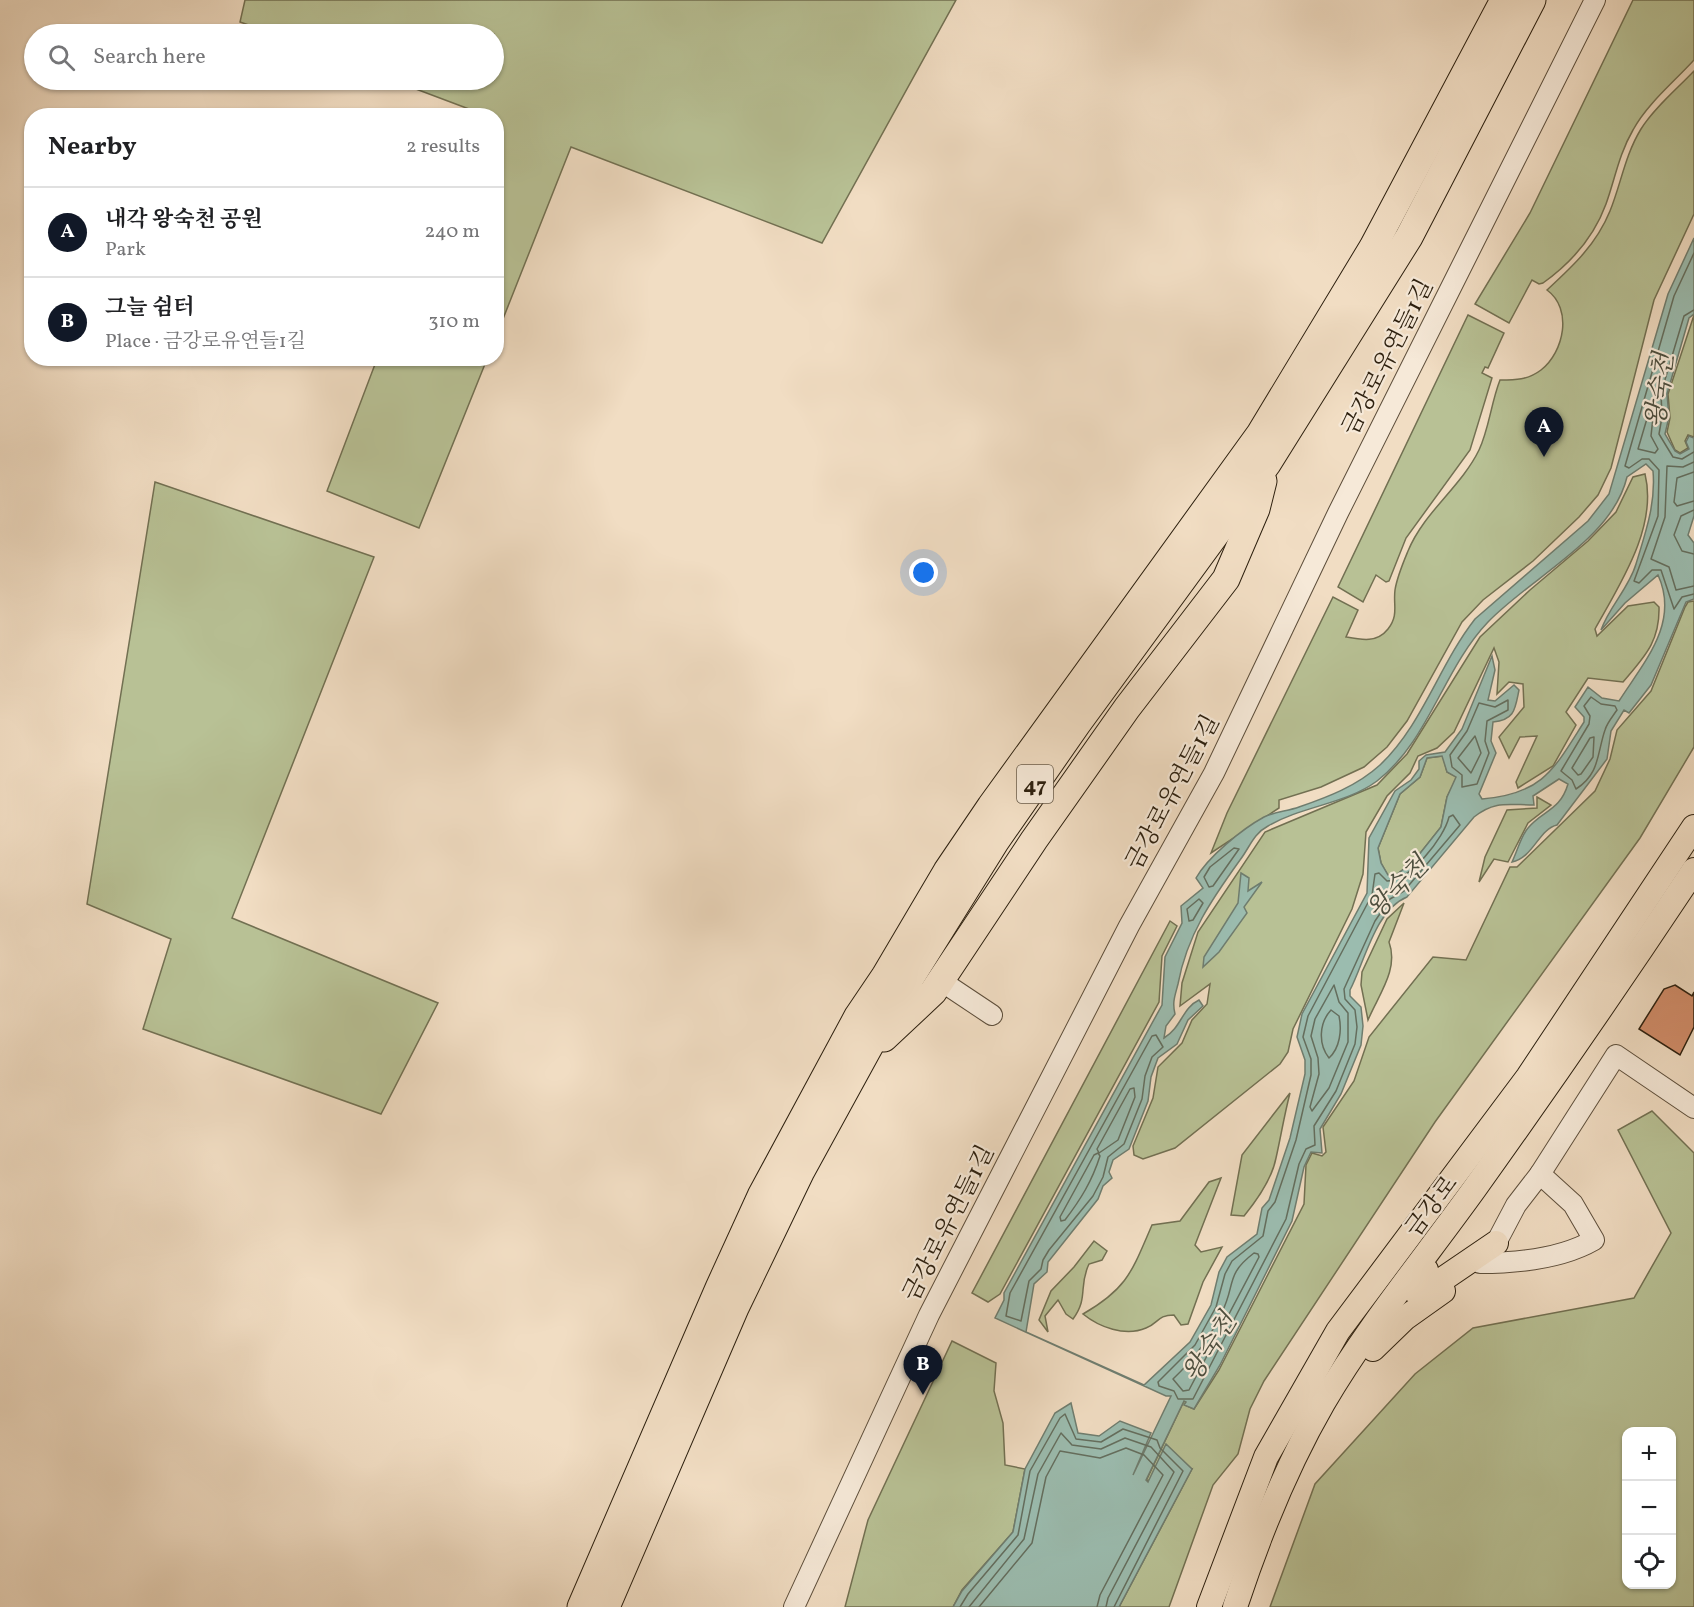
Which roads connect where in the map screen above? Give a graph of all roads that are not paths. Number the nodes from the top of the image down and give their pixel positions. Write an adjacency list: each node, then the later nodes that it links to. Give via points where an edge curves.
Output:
1 (1504, 0): 16 (highway, 47, via 1373,247 1260,434 991,806 858,1016 761,1196)
2 (1532, 0): 4 (highway, 47, via 1409,237)
3 (1595, 0): 18 (street, 금강로유연들1길, via 1338,513 1214,773 1129,926 929,1315)
4 (1267, 464): 7 (highway, via 1256,509 1226,579 1127,708); 10 (highway, 47, via 995,842)
5 (1694, 826): 19 (main road, 금강로, via 1528,1077 1338,1331 1266,1457)
6 (1694, 870): 8 (main road, 금강로)
7 (941, 981): 9 (street); 10 (highway)
8 (1603, 1006): 13 (main road, via 1517,1147 1413,1290 1421,1294 1434,1287); 15 (main road, 금강로, via 1329,1394)
9 (992, 1015)
10 (862, 1060): 17 (highway, 47, via 801,1171 735,1308)
11 (1694, 1107): 12 (street, via 1616,1055)
12 (1540, 1174): 13 (street, via 1516,1205); 14 (street, via 1573,1204 1594,1240 1510,1263)
13 (1496, 1244)
14 (1480, 1263): 15 (main road, via 1380,1341 1338,1397)
15 (1280, 1489): 20 (main road, 금강로)
16 (581, 1607)
17 (606, 1607)
18 (794, 1607)
19 (1209, 1607)
20 (1235, 1607)

